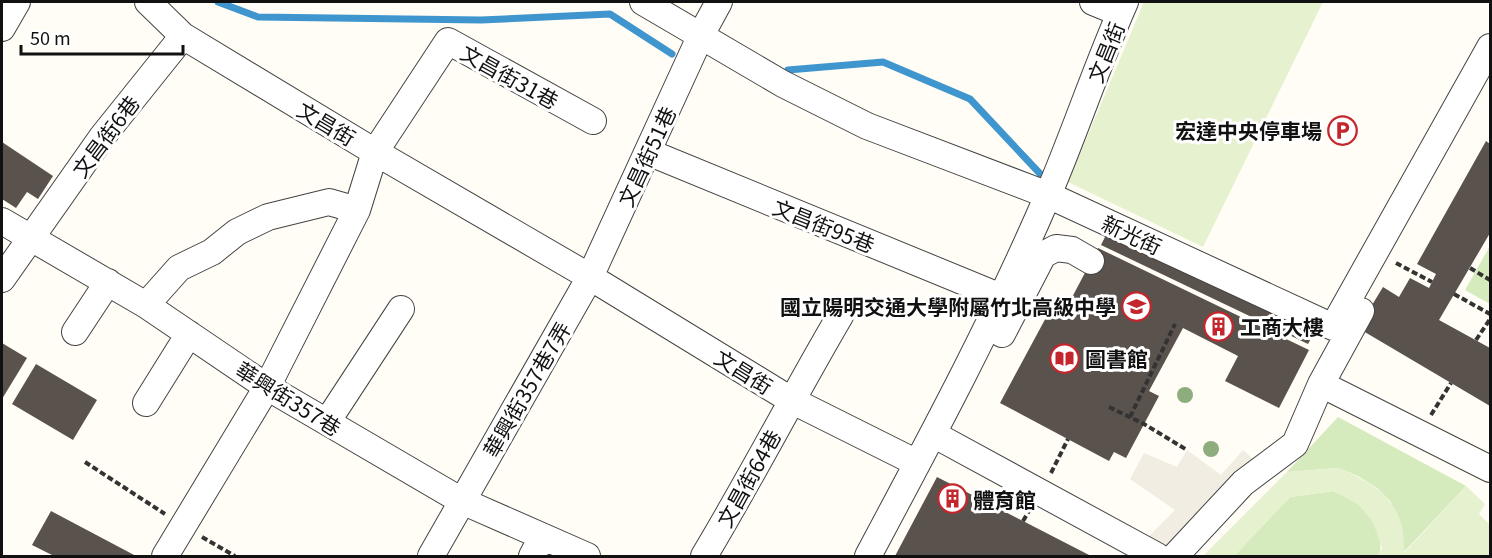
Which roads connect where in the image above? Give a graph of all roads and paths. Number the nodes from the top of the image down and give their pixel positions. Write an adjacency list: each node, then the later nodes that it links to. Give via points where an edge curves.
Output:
1 (17, 2): 7 (street)
2 (148, 2): 9 (street, 文昌街)
3 (643, 2): 8 (street, 新光街)
4 (719, 2): 8 (street, 文昌街51巷)
5 (1093, 2): 6 (street)
6 (1123, 7): 15 (street, 文昌街)
7 (2, 28)
8 (701, 35): 14 (street, 文昌街51巷); 15 (street, 新光街, via 783,84 867,126)
9 (183, 36): 13 (street, 文昌街); 18 (street, 文昌街6巷, via 102,137)
10 (1491, 47): 15 (street, 新光街, via 1333,327)
11 (1491, 80): 19 (street)
12 (593, 121): 13 (street, 文昌街31巷, via 448,41)
13 (375, 152): 16 (street); 22 (street, 文昌街)
14 (648, 152): 22 (street, 文昌街51巷); 28 (street, 文昌街95巷)
15 (1048, 195): 28 (street, 文昌街)
16 (357, 210): 29 (street, via 329,202 268,218 179,268); 39 (street)
17 (2, 221): 18 (street, 華興街357巷)
18 (30, 238): 23 (street, 文昌街6巷); 25 (street, 華興街357巷)
19 (1389, 260): 26 (path); 38 (street)
20 (1091, 261): 46 (street, via 1072,250 1056,248 1043,255)
21 (1470, 268): 24 (path)
22 (590, 277): 40 (street, 文昌街); 51 (street, 華興街357巷7弄)
23 (2, 279)
24 (1491, 280)
25 (108, 282): 29 (street, 華興街357巷); 34 (street)
26 (1432, 282)
27 (1454, 294): 32 (path)
28 (1001, 297): 46 (street, 文昌街)
29 (146, 305): 35 (street, 華興街357巷)
30 (401, 309): 44 (street)
31 (840, 316): 40 (street, 文昌街64巷)
32 (1491, 316): 36 (path)
33 (1174, 324): 43 (path)
34 (75, 332)
35 (189, 334): 39 (street, 華興街357巷); 41 (street)
36 (1476, 340)
37 (1451, 383): 45 (path)
38 (1322, 384): 45 (street); 62 (street, via 1296,444 1243,483)
39 (267, 387): 44 (street, 華興街357巷); 52 (street)
40 (791, 400): 49 (street, 文昌街); 58 (street, 文昌街64巷)
41 (146, 403)
42 (1110, 406): 43 (path)
43 (1130, 417): 47 (path)
44 (327, 422): 51 (street, 華興街357巷)
45 (1420, 432): 50 (street)
46 (939, 437): 49 (street, 文昌街); 60 (street); 61 (street)
47 (1187, 450)
48 (85, 462): 52 (path)
49 (917, 464): 59 (street)
50 (1491, 469)
51 (462, 501): 53 (street, 華興街357巷); 56 (street, 華興街357巷7弄)
52 (183, 525): 54 (street); 55 (path)
53 (537, 547): 57 (street, 華興街357巷)
54 (165, 556)
55 (235, 556)
56 (431, 556)
57 (587, 556)
58 (704, 556)
59 (868, 556)
60 (883, 556)
61 (1157, 556)
62 (1174, 556)

